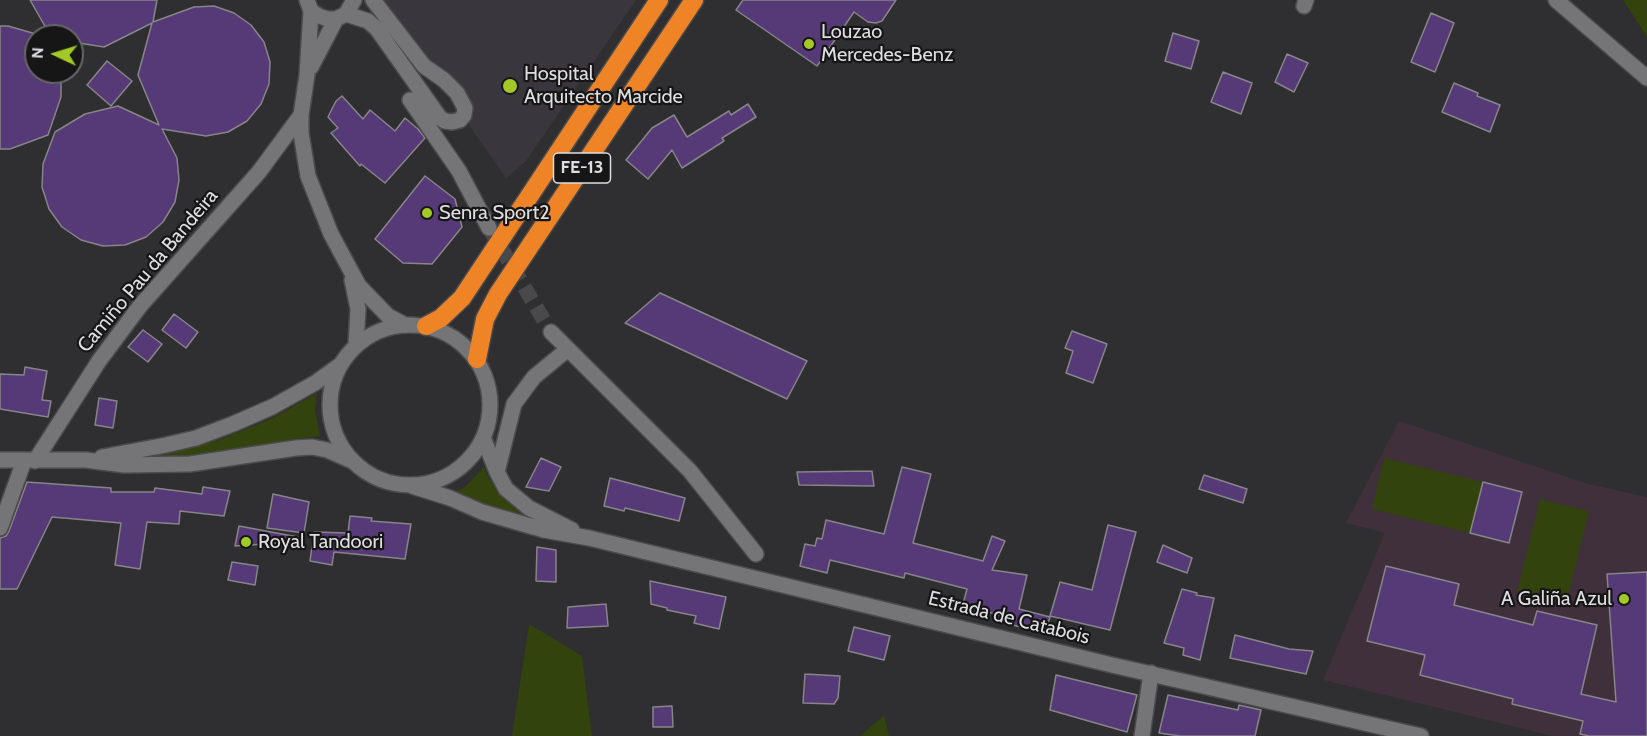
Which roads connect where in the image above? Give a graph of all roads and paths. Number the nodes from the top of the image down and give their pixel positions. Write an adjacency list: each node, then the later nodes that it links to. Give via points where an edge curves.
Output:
1 (354, 0): 7 (main road)
2 (374, 0): 7 (main road, via 424,66 457,93 465,108 460,120 445,122 440,118 368,21)
3 (659, 0): 14 (highway, FE-13, via 462,298)
4 (694, 0): 19 (highway, FE-13, via 498,294 485,319)
5 (1556, 0): 9 (main road)
6 (309, 5): 7 (main road, via 319,16); 8 (main road)
7 (341, 16): 8 (main road)
8 (307, 75): 11 (main road)
9 (1647, 78)
10 (410, 100): 12 (main road, via 459,171)
11 (301, 115): 13 (main road, via 308,176); 24 (main road, Camiño Pau da Bandeira, via 259,172 140,306)
12 (489, 228)
13 (350, 271): 15 (main road, via 374,304); 17 (main road, via 358,309)
14 (434, 322): 15 (main road); 19 (main road, Estrada de Catabois)
15 (405, 325): 17 (main road, Estrada de Catabois, via 380,330)
16 (552, 332): 18 (main road)
17 (356, 344): 20 (main road, Estrada de Catabois)
18 (568, 349): 26 (main road, via 534,377 514,404); 30 (main road, via 690,471)
19 (478, 350): 21 (main road, Estrada de Catabois, via 490,392 490,418)
20 (342, 363): 23 (main road, Estrada de Catabois, via 315,383 233,424 196,438); 25 (main road, Estrada de Catabois, via 330,398 332,420 339,442)
21 (484, 440): 26 (main road, Estrada de Catabois); 27 (main road, Estrada de Catabois, via 452,474)
22 (0, 460): 24 (main road, Estrada de Catabois)
23 (86, 460): 24 (main road, Estrada de Catabois); 25 (main road, Estrada de Catabois, via 124,465 190,464 312,447)
24 (29, 461): 28 (main road, Camiño Pau da Bandeira)
25 (352, 461): 27 (main road, Estrada de Catabois, via 390,483)
26 (497, 472): 29 (main road, Estrada de Catabois, via 507,489 529,508)
27 (412, 486): 29 (main road, Estrada de Catabois, via 510,521)
28 (0, 528)
29 (588, 538): 31 (main road, Estrada de Catabois)
30 (756, 554)
31 (1151, 673): 32 (main road); 33 (main road, Estrada de Catabois)
32 (1142, 736)
33 (1421, 736)

